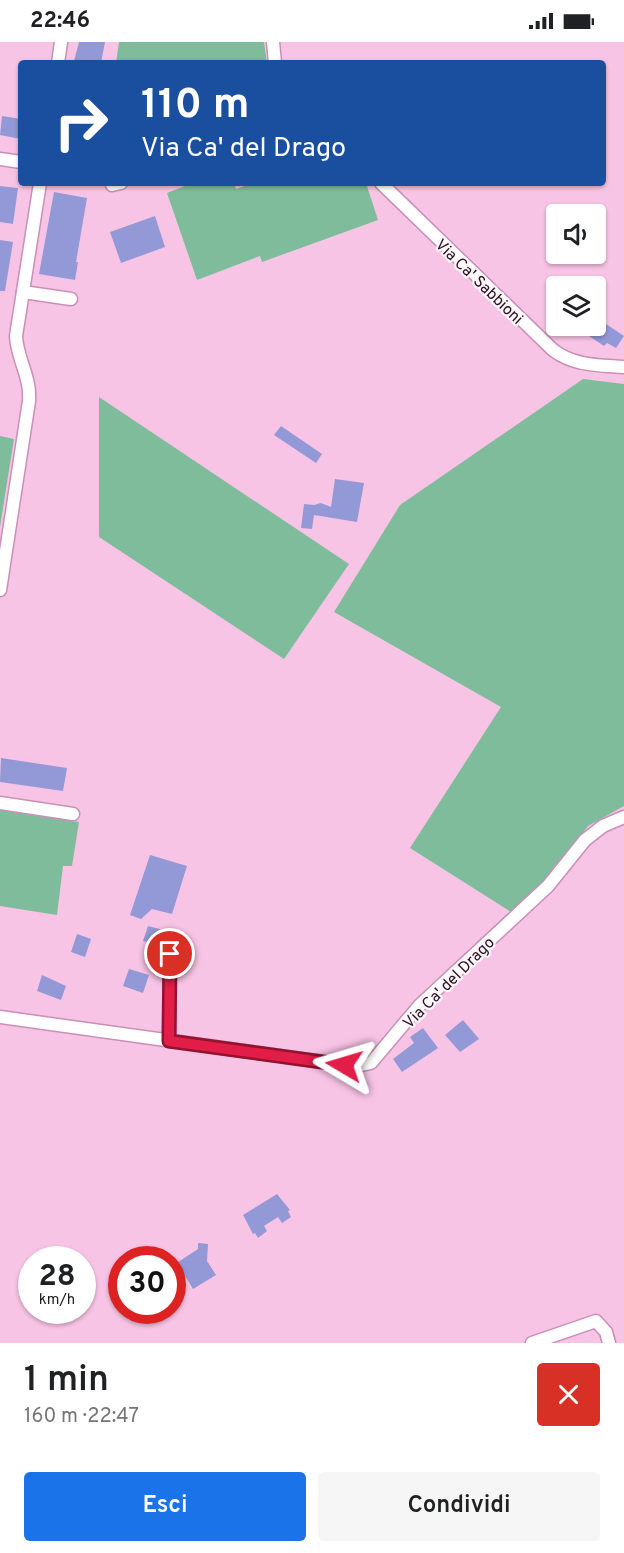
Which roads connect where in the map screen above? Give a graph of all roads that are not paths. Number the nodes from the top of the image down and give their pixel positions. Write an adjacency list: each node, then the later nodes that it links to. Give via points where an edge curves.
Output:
1 (61, 42): 3 (street)
2 (273, 42): 4 (street)
3 (58, 60)
4 (275, 60)
5 (0, 159): 6 (street)
6 (18, 162)
7 (40, 186): 9 (street)
8 (384, 186): 11 (street, Via Ca' Sabbioni, via 553,351 579,363)
9 (23, 292): 10 (street); 12 (street, via 16,350 30,386 29,401)
10 (71, 299)
11 (624, 367)
12 (0, 590)
13 (0, 803): 14 (street)
14 (74, 814)
15 (624, 817): 18 (street, Via Ca' del Drago, via 585,840 548,886 419,1006 371,1063 357,1066)
16 (170, 954): 18 (street)
17 (0, 1017): 18 (street, Via Ca' del Drago)
18 (169, 1041)
19 (532, 1343): 20 (street, via 596,1321 606,1332)
20 (609, 1343)

